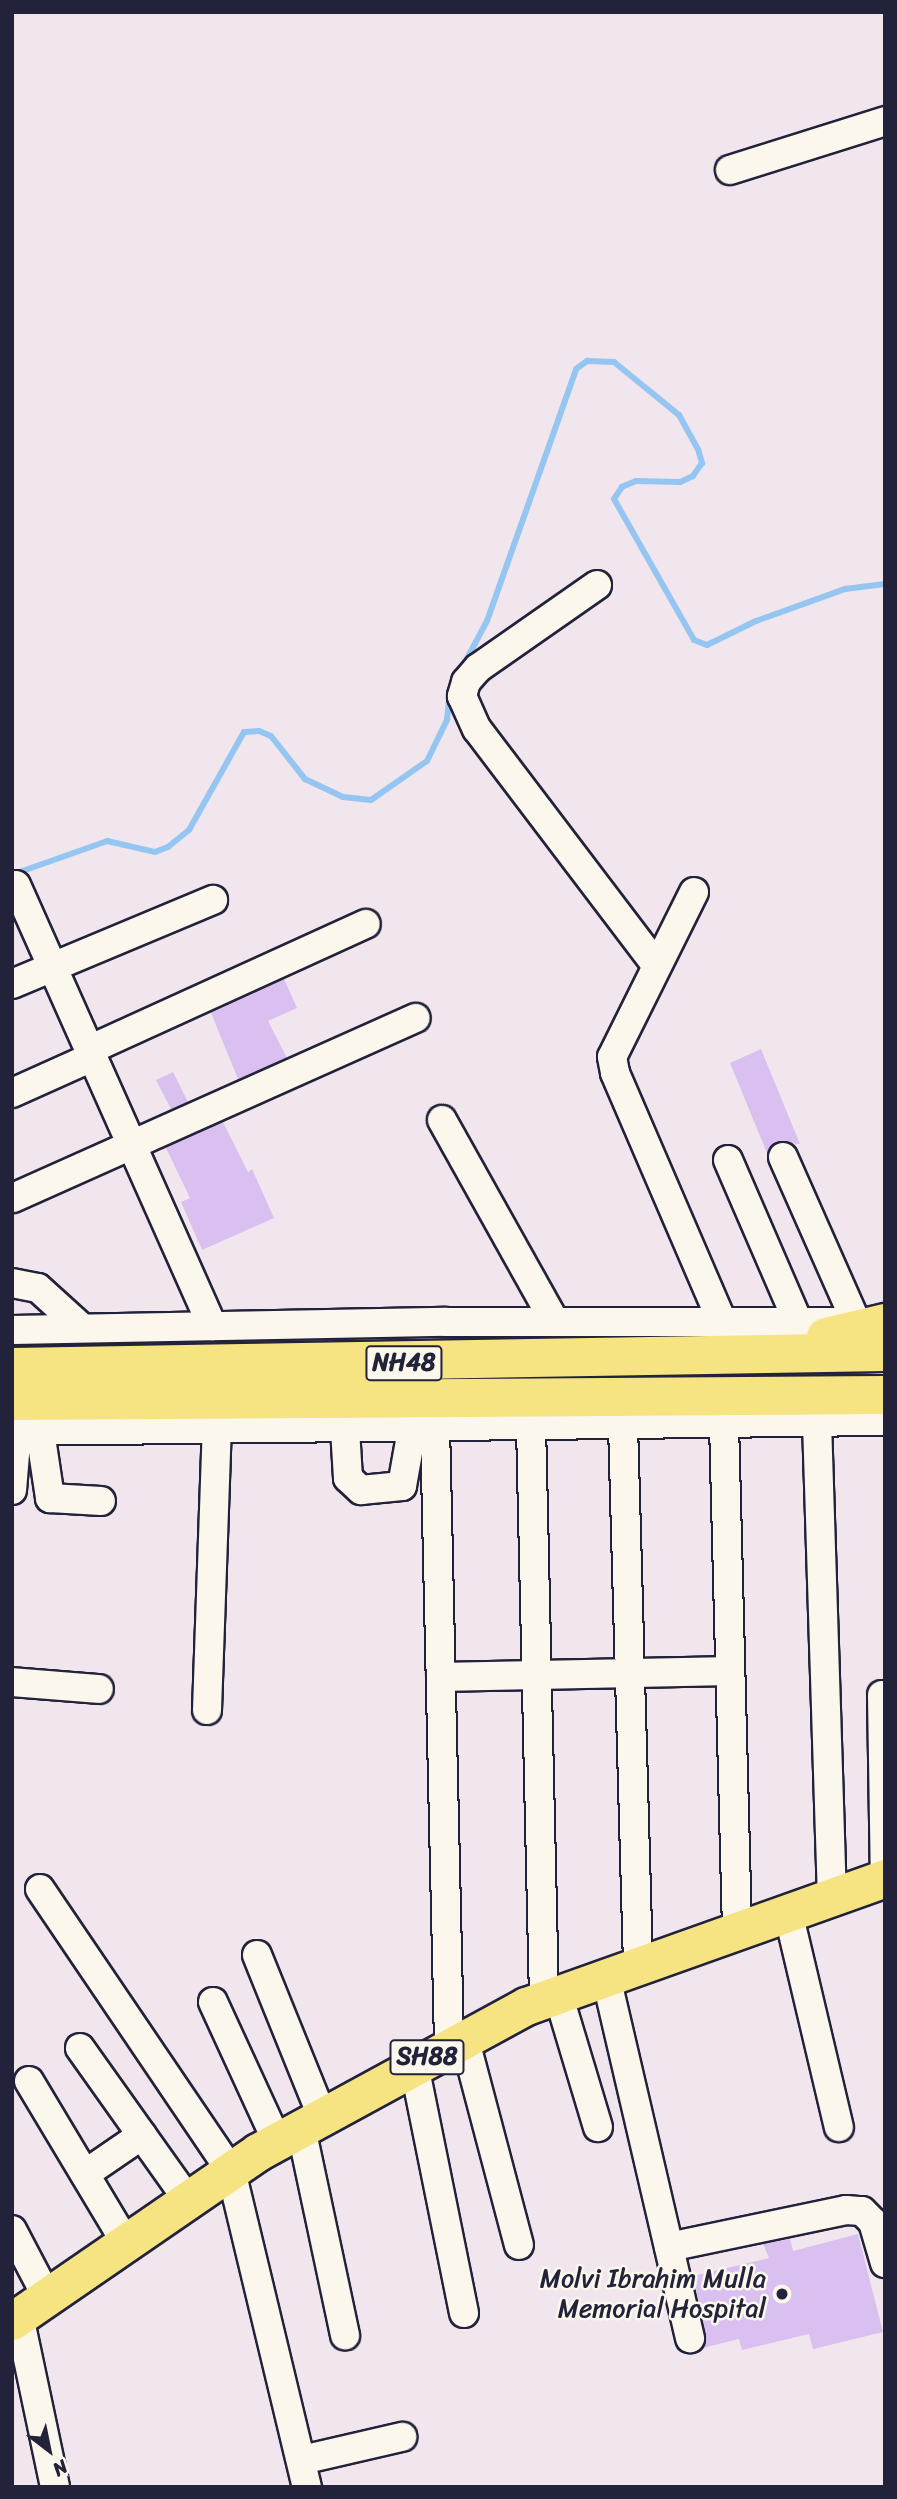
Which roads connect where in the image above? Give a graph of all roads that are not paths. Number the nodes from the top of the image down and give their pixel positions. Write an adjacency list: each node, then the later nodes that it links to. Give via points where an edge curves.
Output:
1 (885, 121): 2 (street)
2 (730, 170)
3 (597, 585): 9 (street, via 478,668 462,696 477,729)
4 (16, 885): 8 (street)
5 (694, 892): 9 (street)
6 (213, 900): 8 (street)
7 (366, 924): 12 (street)
8 (52, 965): 10 (street); 12 (street)
9 (656, 965): 21 (street, via 612,1057)
10 (12, 984)
11 (416, 1018): 15 (street)
12 (91, 1054): 13 (street); 15 (street)
13 (12, 1093)
14 (442, 1120): 20 (street)
15 (132, 1147): 18 (street); 24 (street)
16 (783, 1157): 23 (street)
17 (728, 1160): 22 (street)
18 (13, 1198)
19 (12, 1283): 25 (street, via 38,1288)
20 (555, 1322): 21 (street); 24 (street)
21 (722, 1322): 22 (street)
22 (798, 1322): 23 (street)
23 (875, 1322): 28 (highway)
24 (212, 1326): 25 (street)
25 (82, 1328): 26 (street)
26 (12, 1330)
27 (885, 1352): 28 (highway, NH48)
28 (760, 1354): 29 (highway, NH48)
29 (12, 1367)
30 (885, 1395): 31 (highway, NH48)
31 (752, 1397): 33 (highway); 35 (highway, NH48)
32 (885, 1421): 33 (street)
33 (823, 1422): 34 (street); 53 (street)
34 (724, 1423): 36 (street); 43 (street)
35 (20, 1424): 39 (street); 41 (street); 42 (street, via 50,1498)
36 (623, 1424): 37 (street); 44 (street)
37 (531, 1425): 38 (street); 45 (street)
38 (424, 1428): 40 (street); 40 (street, via 402,1486 360,1490 348,1478); 46 (street)
39 (217, 1429): 40 (street); 50 (street)
40 (345, 1429)
41 (12, 1490)
42 (101, 1501)
43 (730, 1671): 44 (street); 55 (street)
44 (629, 1673): 45 (street); 57 (street)
45 (537, 1675): 46 (street); 58 (street)
46 (441, 1676): 60 (street)
47 (12, 1682): 48 (street)
48 (99, 1689)
49 (882, 1695): 51 (street)
50 (207, 1710)
51 (885, 1879): 53 (main road, SH88)
52 (40, 1889): 68 (street)
53 (832, 1897): 54 (main road, SH88)
54 (788, 1913): 55 (main road, SH88); 64 (street)
55 (737, 1931): 57 (main road, SH88)
56 (257, 1955): 66 (street)
57 (622, 1972): 58 (main road, SH88); 74 (street)
58 (551, 1997): 60 (main road, SH88); 65 (street)
59 (213, 2002): 66 (street)
60 (456, 2041): 62 (main road, SH88); 73 (street)
61 (80, 2048): 67 (street)
62 (414, 2065): 66 (main road, SH88); 77 (street)
63 (29, 2081): 69 (street)
64 (839, 2126)
65 (598, 2127)
66 (300, 2129): 68 (main road, SH88); 78 (street)
67 (142, 2135): 69 (street); 70 (street)
68 (231, 2171): 70 (main road, SH88); 81 (street)
69 (85, 2174): 72 (street)
70 (188, 2200): 72 (main road, SH88)
71 (12, 2230): 76 (street)
72 (126, 2243): 76 (main road, SH88)
73 (519, 2245)
74 (669, 2247): 75 (street, via 846,2210 862,2211 873,2222); 79 (street)
75 (885, 2263)
76 (26, 2312): 82 (street)
77 (464, 2313)
78 (345, 2335)
79 (690, 2338)
80 (402, 2437): 81 (street)
81 (305, 2473)
82 (55, 2487)

